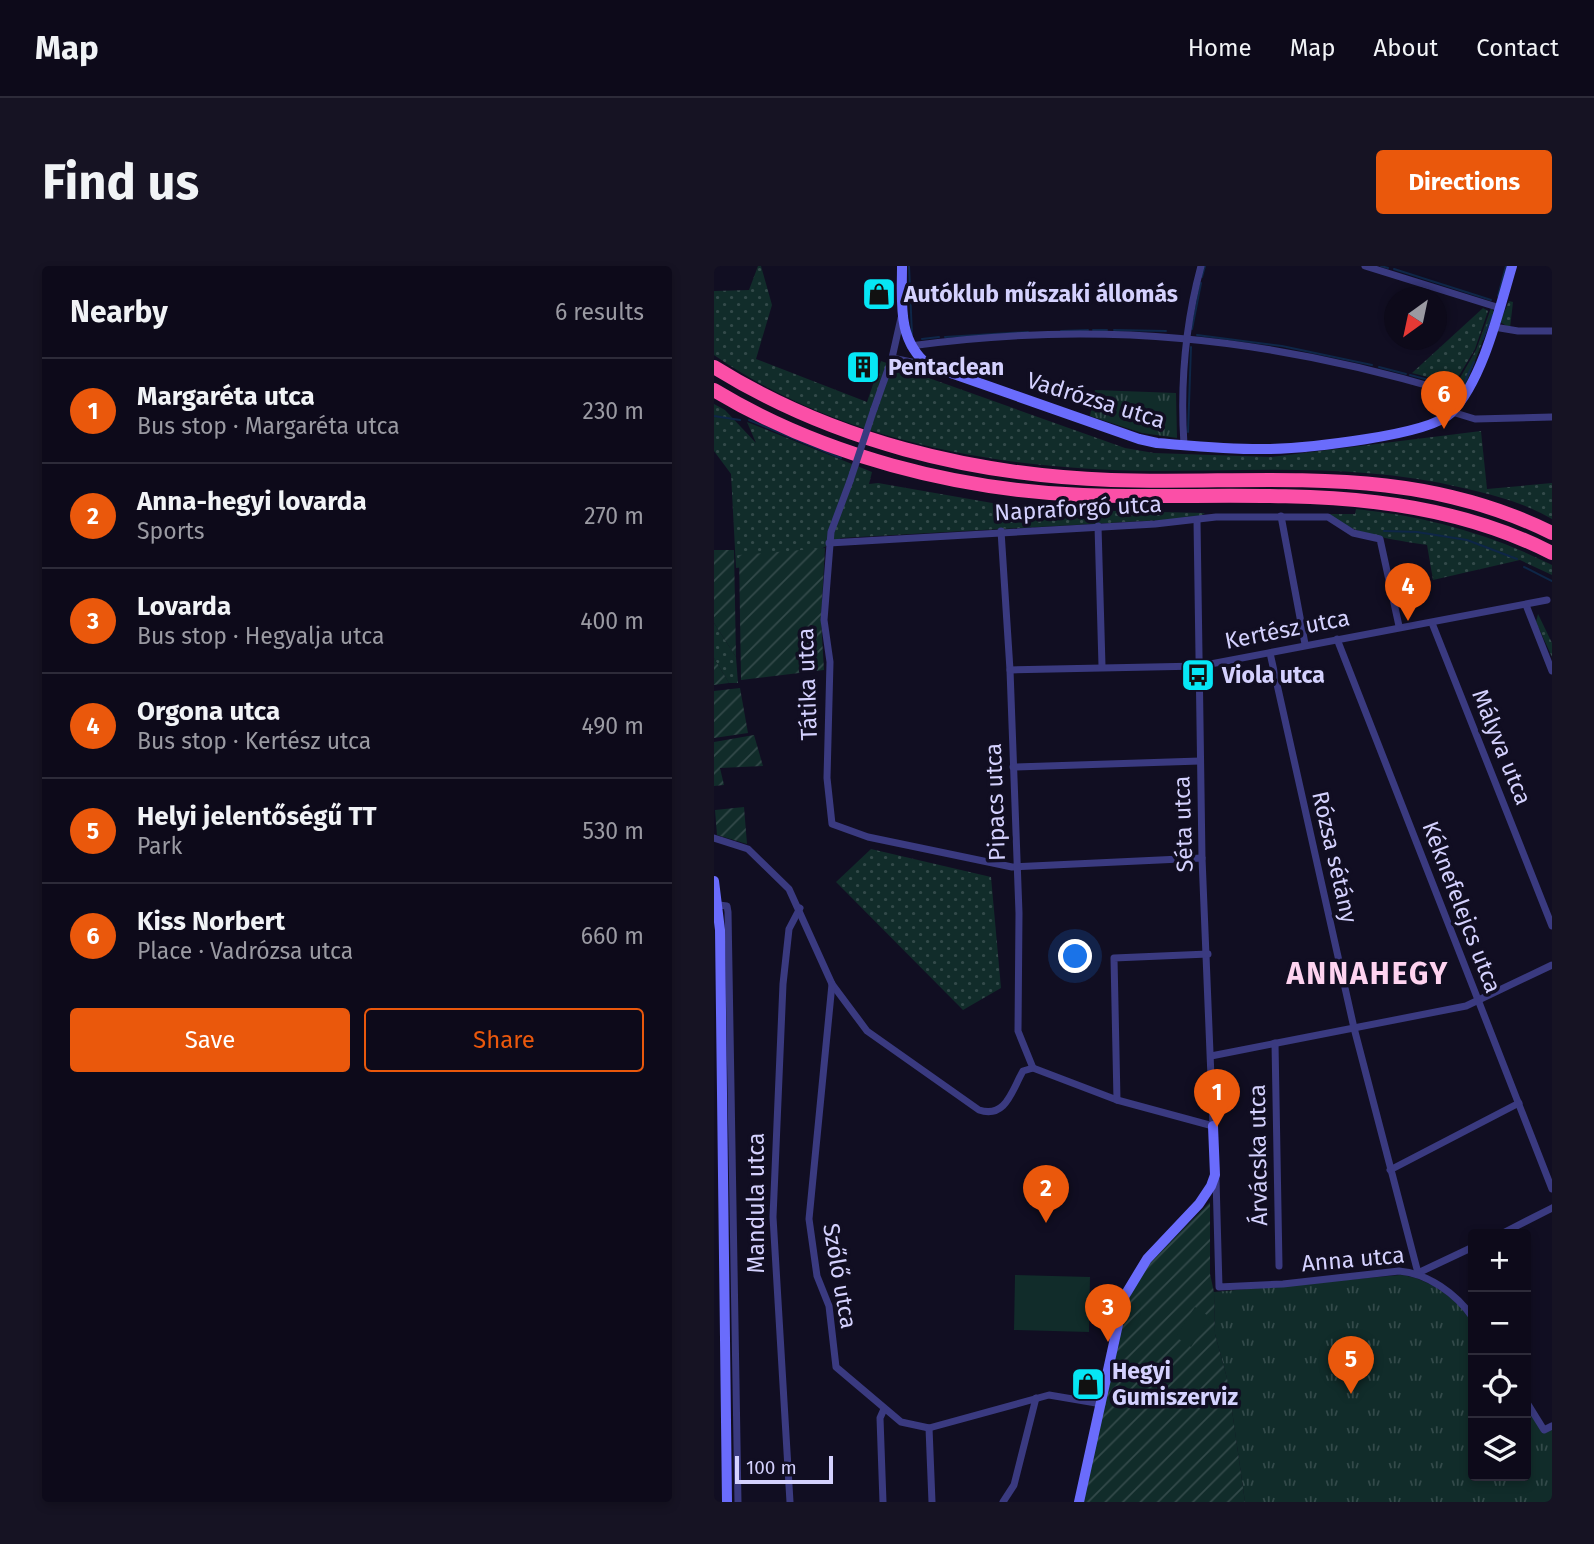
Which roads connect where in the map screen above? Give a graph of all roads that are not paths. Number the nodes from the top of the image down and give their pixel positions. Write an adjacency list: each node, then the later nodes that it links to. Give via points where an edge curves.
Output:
1 (902, 266): 6 (street)
2 (1201, 266): 9 (street)
3 (1365, 266): 5 (street)
4 (1512, 266): 5 (street, Vadrózsa utca)
5 (1500, 308): 7 (street, Vadrózsa utca)
6 (903, 310): 10 (street); 11 (street, Tátika utca)
7 (1494, 327): 8 (street); 17 (street, Vadrózsa utca)
8 (1552, 331)
9 (1186, 337): 10 (street, via 1073,334); 17 (street, via 1323,358 1447,391); 20 (street)
10 (910, 346): 13 (street, Vadrózsa utca)
11 (892, 358): 12 (street); 15 (street, Tátika utca)
12 (903, 360): 13 (street); 15 (street)
13 (928, 365): 20 (street, Vadrózsa utca, via 1139,439)
14 (714, 367): 25 (highway, via 823,422 956,463 1060,477 1391,484 1485,505)
15 (888, 369): 26 (street, Tátika utca, bridge)
16 (716, 391): 27 (highway, via 818,440 979,484 1082,495 1341,497 1394,503 1488,525)
17 (1461, 400): 18 (street, Vadrózsa utca)
18 (1452, 412): 19 (street, via 1475,419); 20 (street, Vadrózsa utca, via 1421,428 1300,447)
19 (1552, 416)
20 (1184, 445)
21 (1281, 516): 22 (street, Napraforgó utca); 31 (street, Napraforgó utca, via 1328,517 1353,533 1380,539); 33 (street)
22 (1197, 520): 23 (street, Napraforgó utca); 36 (street, Séta utca)
23 (1098, 526): 24 (street, Napraforgó utca); 35 (street)
24 (1001, 531): 26 (street, Napraforgó utca); 37 (street, Pipacs utca)
25 (1552, 533)
26 (829, 543): 43 (street, Tátika utca, via 824,620 830,662 827,778 832,824 868,837)
27 (1552, 553)
28 (1547, 600): 29 (street, Kertész utca)
29 (1526, 605): 30 (street, Kertész utca); 38 (street)
30 (1432, 622): 31 (street, Kertész utca); 47 (street, Mályva utca)
31 (1399, 626): 32 (street, Kertész utca)
32 (1337, 639): 33 (street, Kertész utca); 51 (street, Kéknefelejcs utca)
33 (1305, 644): 34 (street, Kertész utca)
34 (1270, 653): 36 (street, Kertész utca); 52 (street, Rózsa sétány)
35 (1102, 666): 36 (street); 37 (street)
36 (1200, 666): 39 (street, Séta utca)
37 (1010, 670): 40 (street, Pipacs utca)
38 (1552, 671)
39 (1200, 761): 40 (street); 42 (street, Séta utca)
40 (1013, 767): 43 (street, Pipacs utca)
41 (714, 838): 46 (street, via 736,843 760,858)
42 (1202, 858): 43 (street); 48 (street, Séta utca)
43 (1017, 865): 55 (street, Pipacs utca, via 1018,1031)
44 (714, 881): 45 (street)
45 (719, 905): 74 (street); 75 (street, Mandula utca, via 727,906 728,912)
46 (800, 908): 50 (street); 76 (street, Mandula utca, via 789,929 783,984 773,1217)
47 (1552, 926)
48 (1208, 954): 54 (street, Séta utca); 56 (street, via 1114,958)
49 (1552, 965): 51 (street)
50 (832, 984): 55 (street, via 876,1041 979,1110 992,1112 1003,1107 1023,1071); 70 (street, Szőlő utca, via 809,1226 817,1276 829,1306 836,1367)
51 (1478, 1001): 52 (street); 57 (street, Kéknefelejcs utca)
52 (1353, 1028): 53 (street); 59 (street, Rózsa sétány)
53 (1275, 1043): 54 (street); 65 (street, Árvácska utca)
54 (1211, 1056): 58 (street, Séta utca)
55 (1033, 1068): 56 (street)
56 (1117, 1100): 58 (street)
57 (1519, 1103): 59 (street); 61 (street, Kéknefelejcs utca)
58 (1213, 1126): 60 (street)
59 (1390, 1170): 66 (street, Rózsa sétány)
60 (1215, 1175): 66 (street, Anna utca, via 1219,1287); 69 (street, via 1199,1204 1130,1284 1115,1326)
61 (1552, 1189)
62 (1552, 1208): 63 (street)
63 (1511, 1229)
64 (1468, 1249): 66 (street)
65 (1279, 1266)
66 (1418, 1273): 67 (street, Anna utca)
67 (1468, 1313)
68 (1036, 1398): 69 (street, via 1049,1395); 73 (street); 79 (street, via 1014,1485)
69 (1102, 1404): 80 (street)
70 (884, 1409): 73 (street, Szőlő utca, via 907,1425); 77 (street, via 880,1418)
71 (1531, 1409): 72 (street, via 1544,1430)
72 (1552, 1426)
73 (929, 1427): 78 (street)
74 (727, 1502)
75 (738, 1502)
76 (790, 1502)
77 (883, 1502)
78 (932, 1502)
79 (1003, 1502)
80 (1079, 1502)

